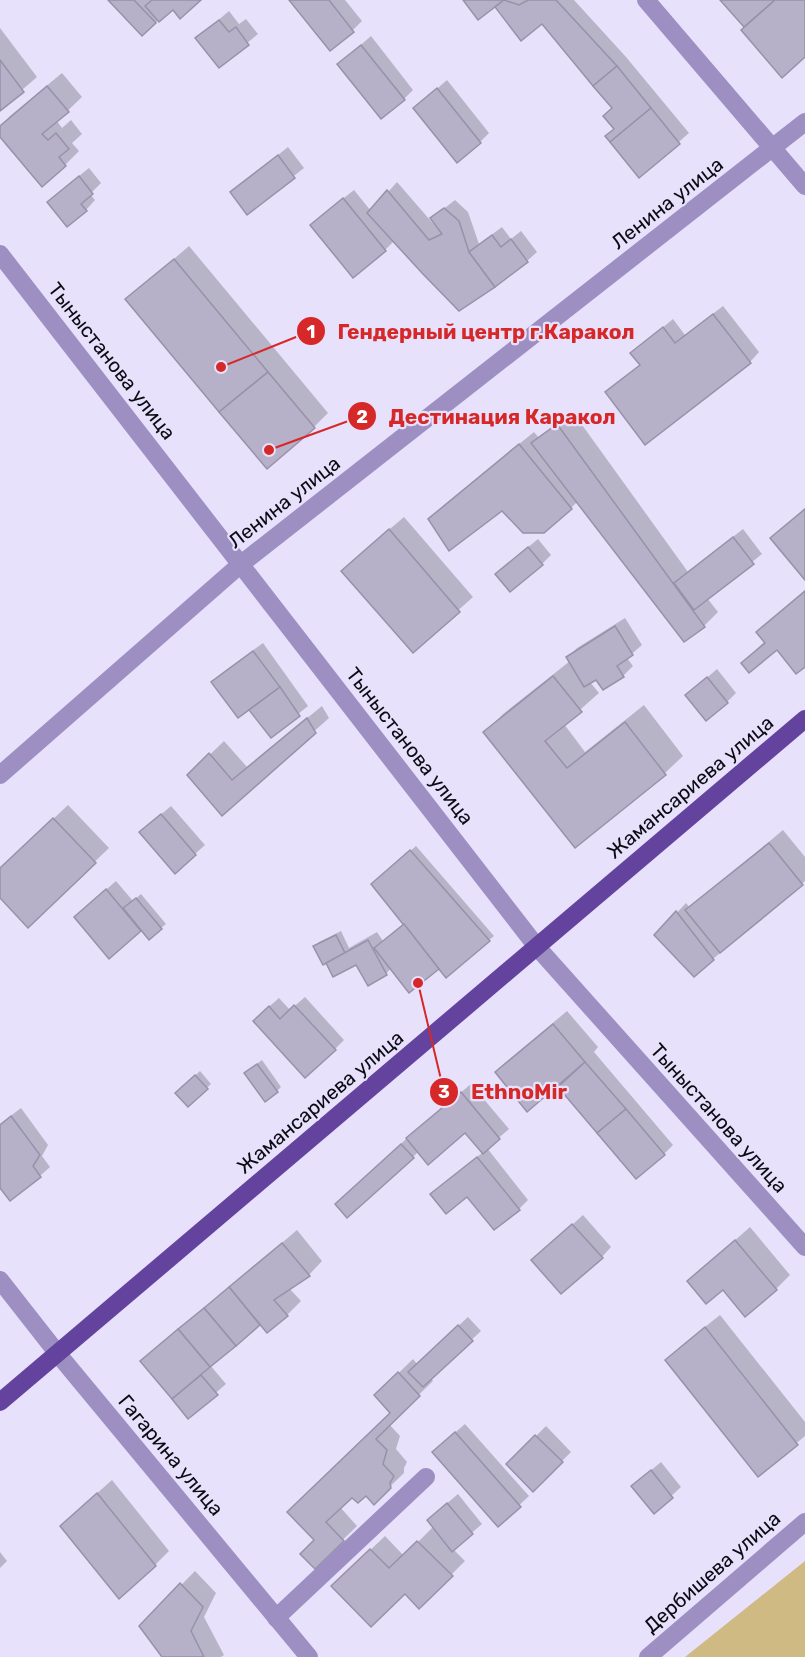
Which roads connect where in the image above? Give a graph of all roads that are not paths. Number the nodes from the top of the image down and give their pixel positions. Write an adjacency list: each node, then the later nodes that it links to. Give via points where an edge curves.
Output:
1 (646, 0): 3 (street)
2 (805, 122): 3 (street, Ленина улица)
3 (774, 147): 4 (street); 6 (street, Ленина улица)
4 (805, 186)
5 (0, 254): 6 (street, Тыныстанова улица)
6 (241, 564): 8 (street, Ленина улица); 9 (street, Тыныстанова улица)
7 (805, 719): 9 (main road, Жамансариева улица)
8 (0, 775)
9 (537, 947): 10 (street, Тыныстанова улица); 12 (main road, Жамансариева улица)
10 (805, 1247)
11 (0, 1280): 12 (street, Гагарина улица)
12 (58, 1354): 13 (main road, Жамансариева улица); 16 (street, Гагарина улица)
13 (0, 1402)
14 (426, 1477): 16 (street)
15 (805, 1522): 18 (street, Дербишева улица)
16 (276, 1618): 17 (street, Гагарина улица)
17 (309, 1657)
18 (648, 1657)

